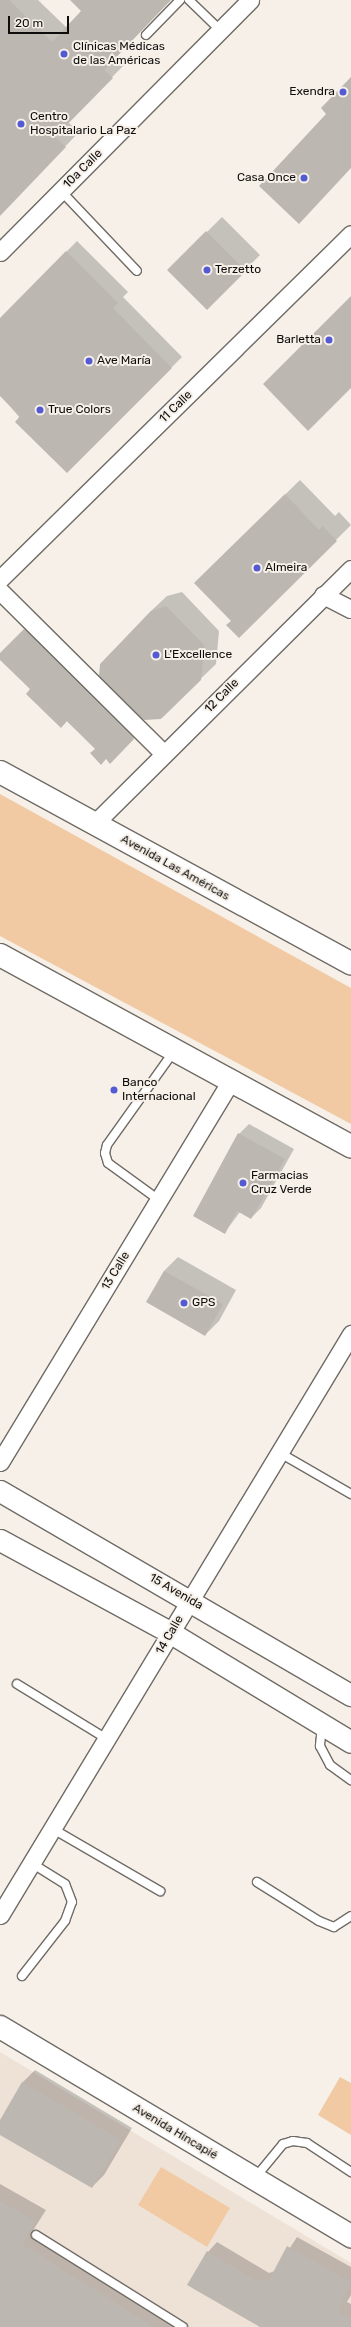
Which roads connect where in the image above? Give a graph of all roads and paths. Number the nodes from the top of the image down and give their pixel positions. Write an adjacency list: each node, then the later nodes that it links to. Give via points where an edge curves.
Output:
1 (180, 0): 5 (lane)
2 (189, 0): 4 (lane)
3 (250, 0): 4 (street, 10a Calle)
4 (220, 30): 6 (street, 10a Calle)
5 (146, 35)
6 (61, 191): 8 (street, 10a Calle); 9 (lane)
7 (351, 234): 11 (street, 11 Calle)
8 (0, 252)
9 (138, 271)
10 (351, 569): 13 (street, 12 Calle)
11 (0, 579)
12 (0, 591): 15 (street)
13 (323, 595): 14 (street); 15 (street, 12 Calle)
14 (351, 609)
15 (164, 754): 17 (street, 12 Calle)
16 (0, 772): 17 (main road, Avenida Las Américas)
17 (94, 824): 19 (main road, Avenida Las Américas)
18 (0, 955): 20 (main road)
19 (351, 963)
20 (175, 1050): 21 (main road); 23 (lane, via 107,1145 105,1154 108,1163)
21 (231, 1080): 22 (main road); 23 (street, 13 Calle)
22 (351, 1146)
23 (159, 1200): 26 (street, 13 Calle)
24 (351, 1334): 25 (street, 14 Calle)
25 (280, 1453): 28 (lane); 30 (street, 14 Calle)
26 (0, 1462)
27 (0, 1491): 30 (street, 15 Avenida)
28 (351, 1494)
29 (0, 1540): 31 (street)
30 (190, 1600): 31 (street, 14 Calle); 33 (street, 15 Avenida)
31 (171, 1633): 34 (street); 35 (street, 14 Calle)
32 (17, 1684): 35 (lane)
33 (351, 1695)
34 (322, 1725): 36 (street); 37 (lane, via 320,1746 330,1765)
35 (107, 1739): 38 (street, 14 Calle)
36 (351, 1742)
37 (351, 1780)
38 (53, 1829): 39 (street, 14 Calle); 41 (lane)
39 (32, 1864): 42 (street, 14 Calle); 44 (lane, via 65,1884 72,1902 65,1921)
40 (257, 1882): 43 (lane, via 319,1921 334,1927)
41 (160, 1891)
42 (0, 1915)
43 (351, 1916)
44 (22, 1976)
45 (0, 2027): 47 (main road, Avenida Hincapié)
46 (351, 2172): 47 (lane, via 307,2143 293,2141 283,2144)
47 (255, 2179): 49 (main road, Avenida Hincapié)
48 (36, 2235): 50 (lane)
49 (351, 2236)
50 (183, 2327)

